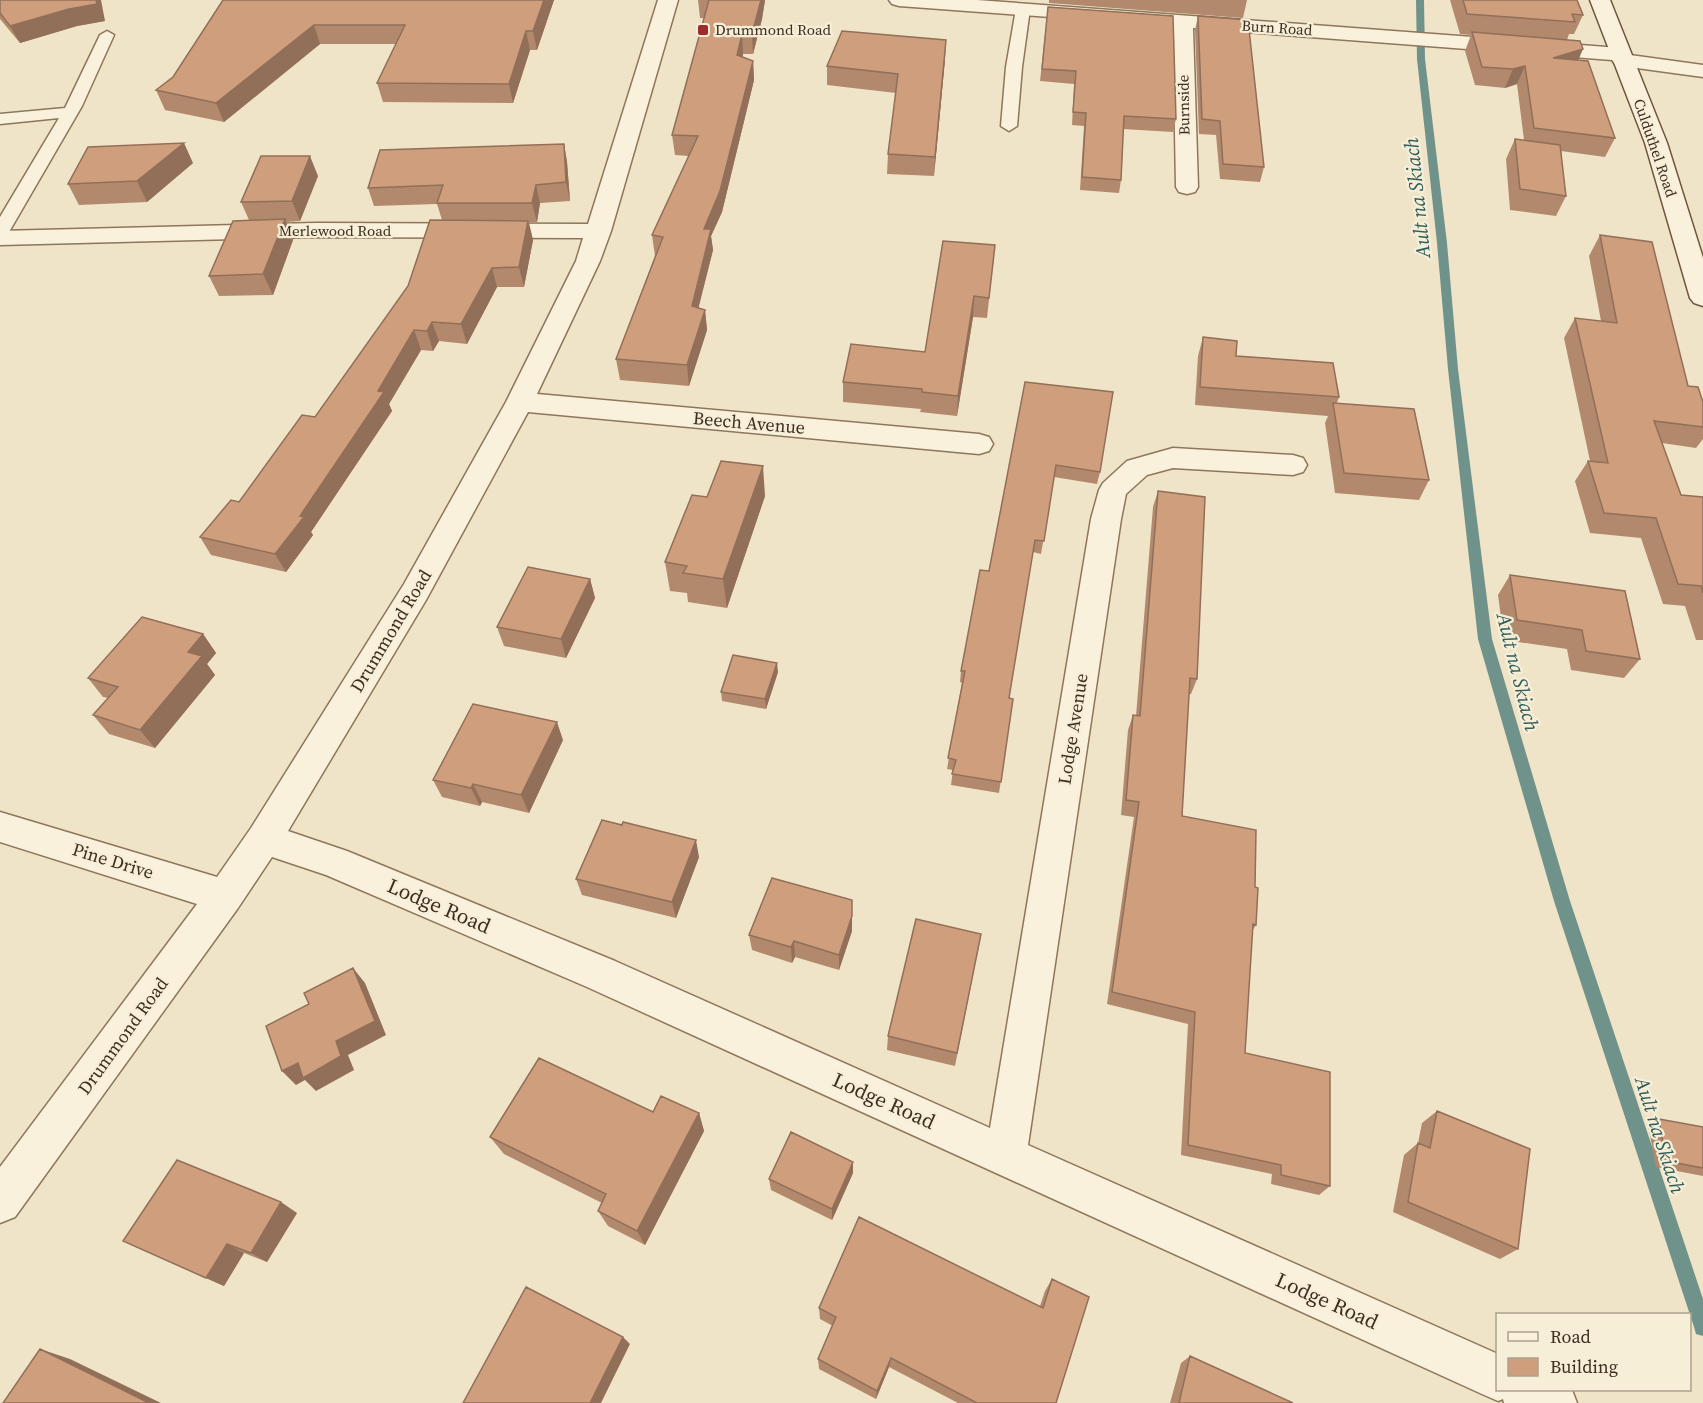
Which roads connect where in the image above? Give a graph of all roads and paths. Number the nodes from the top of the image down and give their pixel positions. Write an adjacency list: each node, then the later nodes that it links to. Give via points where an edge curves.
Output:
1 (668, 0): 14 (street, Drummond Road)
2 (899, 0): 5 (street, Burn Road)
3 (1600, 0): 8 (street, Culduthel Road)
4 (1091, 7): 5 (street, Burn Road); 6 (street, Burn Road)
5 (1023, 9): 12 (lane)
6 (1183, 22): 8 (street, Burn Road); 13 (street, Burnside)
7 (107, 35): 10 (lane)
8 (1621, 57): 9 (street, Burn Road); 17 (street, Culduthel Road, via 1656,143)
9 (1703, 71)
10 (70, 112): 11 (lane); 15 (lane)
11 (0, 119)
12 (1009, 126)
13 (1187, 187)
14 (598, 231): 16 (street, Merlewood Road, via 316,230); 18 (street, Drummond Road)
15 (0, 232)
16 (0, 238)
17 (1703, 298)
18 (520, 402): 19 (street, Beech Avenue); 22 (street, Drummond Road, via 415,592)
19 (979, 444)
20 (1273, 472): 24 (street, Lodge Avenue, via 1173,458 1137,468 1113,490)
21 (0, 827): 23 (street, Pine Drive)
22 (264, 840): 23 (street, Drummond Road); 24 (street, Lodge Road, via 334,862 601,974)
23 (225, 896): 25 (street, Drummond Road)
24 (1006, 1156): 26 (street, Lodge Road)
25 (0, 1202)
26 (1496, 1378)

